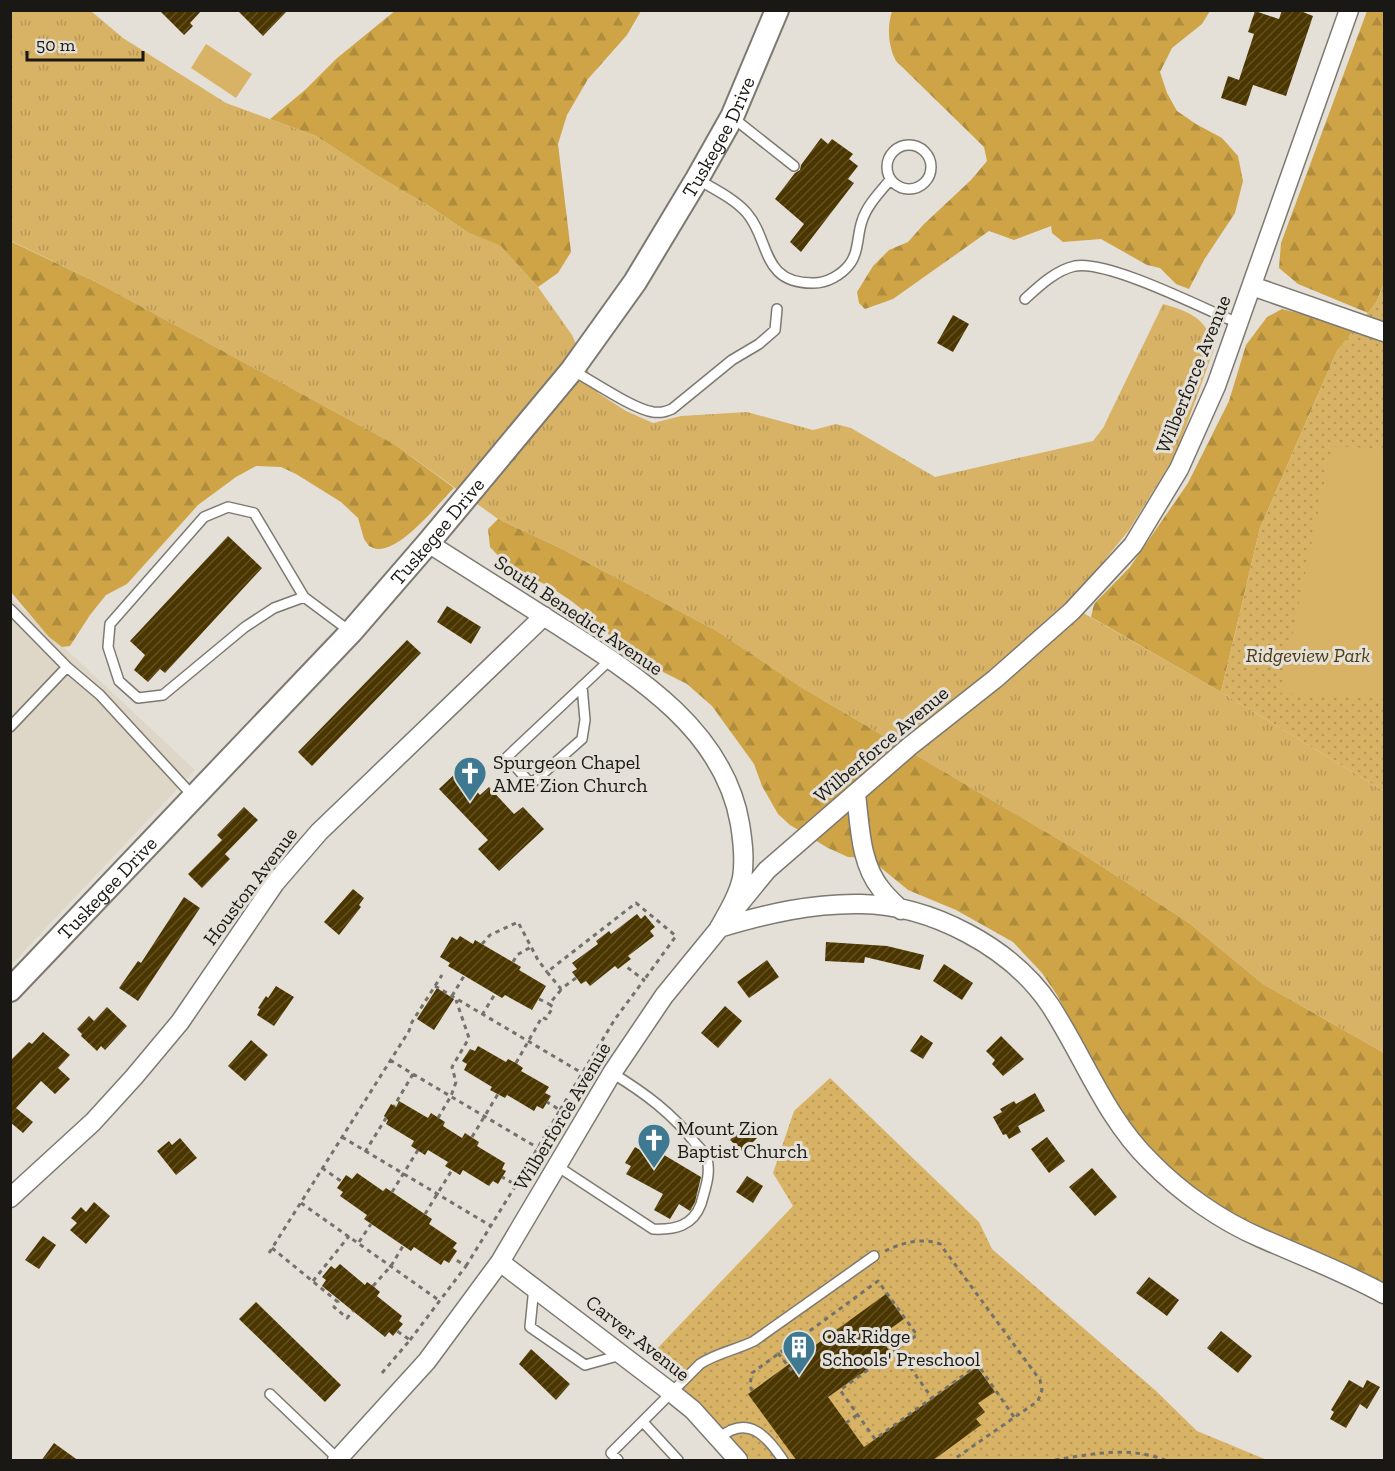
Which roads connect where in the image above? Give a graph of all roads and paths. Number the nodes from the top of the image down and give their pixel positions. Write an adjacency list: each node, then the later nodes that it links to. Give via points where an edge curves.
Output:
1 (777, 10): 3 (street, Tuskegee Drive)
2 (1349, 10): 7 (street, Wilberforce Avenue)
3 (732, 117): 4 (lane); 5 (street, Tuskegee Drive)
4 (794, 166)
5 (697, 179): 6 (lane, via 739,205 749,215 770,260 790,280 804,283 834,278 852,262 862,221); 12 (street, Tuskegee Drive, via 635,282)
6 (890, 180): 6 (lane, via 888,159 897,148 910,145 928,156 931,170 917,188 902,188)
7 (1252, 286): 10 (street, Wilberforce Avenue); 11 (street)
8 (1025, 299): 10 (lane, via 1063,270 1091,266 1123,274)
9 (777, 309): 12 (lane, via 774,330 759,344 662,413 635,406)
10 (1240, 324): 22 (street, Wilberforce Avenue, via 1179,469 1132,544 1072,611)
11 (1384, 332)
12 (572, 370): 13 (street, Tuskegee Drive)
13 (428, 543): 16 (street, South Benedict Avenue); 17 (street, Tuskegee Drive)
14 (304, 597): 14 (lane, via 274,608 245,627 164,695 138,698 119,681 108,647 110,624 204,517 228,507 254,513); 17 (lane)
15 (10, 609): 19 (lane)
16 (543, 616): 18 (street, South Benedict Avenue); 72 (street, Houston Avenue, via 319,832 275,883 180,1022 134,1077 93,1122)
17 (351, 632): 23 (street, Tuskegee Drive)
18 (611, 659): 20 (lane); 25 (street, South Benedict Avenue, via 647,685 693,728 728,786 738,814 744,862 736,896)
19 (67, 667): 21 (lane); 23 (lane, via 100,695)
20 (582, 686): 20 (lane, via 507,757 531,784 582,739)
21 (10, 727)
22 (856, 794): 24 (street, via 861,843 869,871); 25 (street, Wilberforce Avenue, via 767,870)
23 (193, 797): 37 (street, Tuskegee Drive)
24 (901, 910): 25 (street, via 827,904 769,913); 90 (street, via 968,933 1021,972 1049,1004 1102,1099 1137,1147 1192,1197 1260,1238)
25 (719, 928): 48 (street, Wilberforce Avenue, via 664,996)
26 (482, 944): 27 (path, via 489,935 518,922)
27 (531, 947): 28 (path); 30 (path)
28 (513, 962)
29 (624, 965): 34 (path)
30 (547, 972): 34 (path, via 636,903 676,936); 36 (path)
31 (442, 975): 35 (path)
32 (464, 976): 39 (path)
33 (576, 978): 36 (path)
34 (644, 980): 47 (path)
35 (435, 986): 39 (path); 45 (path)
36 (561, 989): 42 (path)
37 (10, 990)
38 (495, 994): 43 (path)
39 (452, 996): 40 (path)
40 (456, 999): 43 (path); 51 (path, via 469,1038 452,1067 456,1082)
41 (539, 999): 42 (path)
42 (549, 1004): 44 (path, via 553,1007 546,1019 542,1017)
43 (482, 1015): 44 (path)
44 (529, 1042): 46 (path); 47 (path)
45 (390, 1060): 49 (path); 58 (path)
46 (516, 1063)
47 (582, 1073): 54 (path)
48 (612, 1073): 63 (street, Wilberforce Avenue); 63 (lane, via 646,1093 682,1126 707,1157 708,1181 698,1212 684,1227 653,1229)
49 (412, 1074): 51 (path); 53 (path)
50 (498, 1094): 55 (path)
51 (451, 1096): 55 (path); 57 (path)
52 (547, 1102): 54 (path)
53 (394, 1106)
54 (560, 1110): 60 (path)
55 (484, 1116): 59 (path); 60 (path)
56 (386, 1118): 62 (path)
57 (438, 1118)
58 (342, 1137): 62 (path); 64 (path)
59 (472, 1137)
60 (538, 1148): 69 (path)
61 (418, 1150): 66 (path)
62 (365, 1152): 66 (path)
63 (557, 1166): 84 (street, Wilberforce Avenue)
64 (322, 1168): 68 (path); 73 (path)
65 (452, 1170): 71 (path)
66 (404, 1174): 70 (path); 71 (path)
67 (502, 1178): 69 (path)
68 (342, 1181)
69 (516, 1185): 76 (path)
70 (392, 1192)
71 (438, 1195): 74 (path); 76 (path)
72 (10, 1198)
73 (300, 1203): 77 (path); 80 (path)
74 (425, 1214)
75 (371, 1224): 78 (path)
76 (491, 1226): 86 (path)
77 (350, 1236): 78 (path); 87 (path)
78 (359, 1242): 85 (path)
79 (403, 1246): 85 (path)
80 (272, 1248): 81 (path); 87 (path)
81 (269, 1253)
82 (874, 1256): 101 (lane, via 754,1341 710,1357); 105 (path, via 900,1245 928,1240 940,1244 1040,1380 1038,1401)
83 (453, 1258): 86 (path)
84 (500, 1262): 89 (street, Carver Avenue); 109 (street, Wilberforce Avenue, via 427,1361)
85 (391, 1266): 88 (path); 91 (path)
86 (466, 1266): 91 (path)
87 (312, 1281): 92 (path, via 338,1302 334,1307 347,1318)
88 (373, 1286)
89 (534, 1287): 97 (street, Carver Avenue); 97 (lane, via 530,1327 585,1365)
90 (1384, 1294)
91 (440, 1301): 94 (path)
92 (353, 1311)
93 (398, 1331): 94 (path)
94 (410, 1340): 99 (path)
95 (897, 1349): 96 (path, via 917,1335 878,1281); 103 (path); 104 (path, via 840,1390)
96 (778, 1353): 98 (path); 100 (path, via 752,1372)
97 (623, 1354): 101 (street, Carver Avenue)
98 (792, 1371)
99 (382, 1373)
100 (752, 1391)
101 (672, 1393): 106 (lane); 108 (street, Carver Avenue)
102 (270, 1394): 109 (lane)
103 (932, 1398): 104 (path, via 875,1439); 105 (path, via 978,1365)
104 (857, 1415): 107 (path)
105 (1014, 1417): 114 (path)
106 (643, 1422): 110 (lane, via 611,1453); 111 (lane)
107 (846, 1423)
108 (719, 1438): 112 (street, Carver Avenue); 113 (lane, via 732,1430 754,1430 763,1435)
109 (338, 1460)
110 (618, 1461)
111 (678, 1461)
112 (738, 1461)
113 (783, 1461)
114 (952, 1461)
115 (1055, 1461): 116 (path, via 1107,1452 1150,1455)
116 (1165, 1461)

